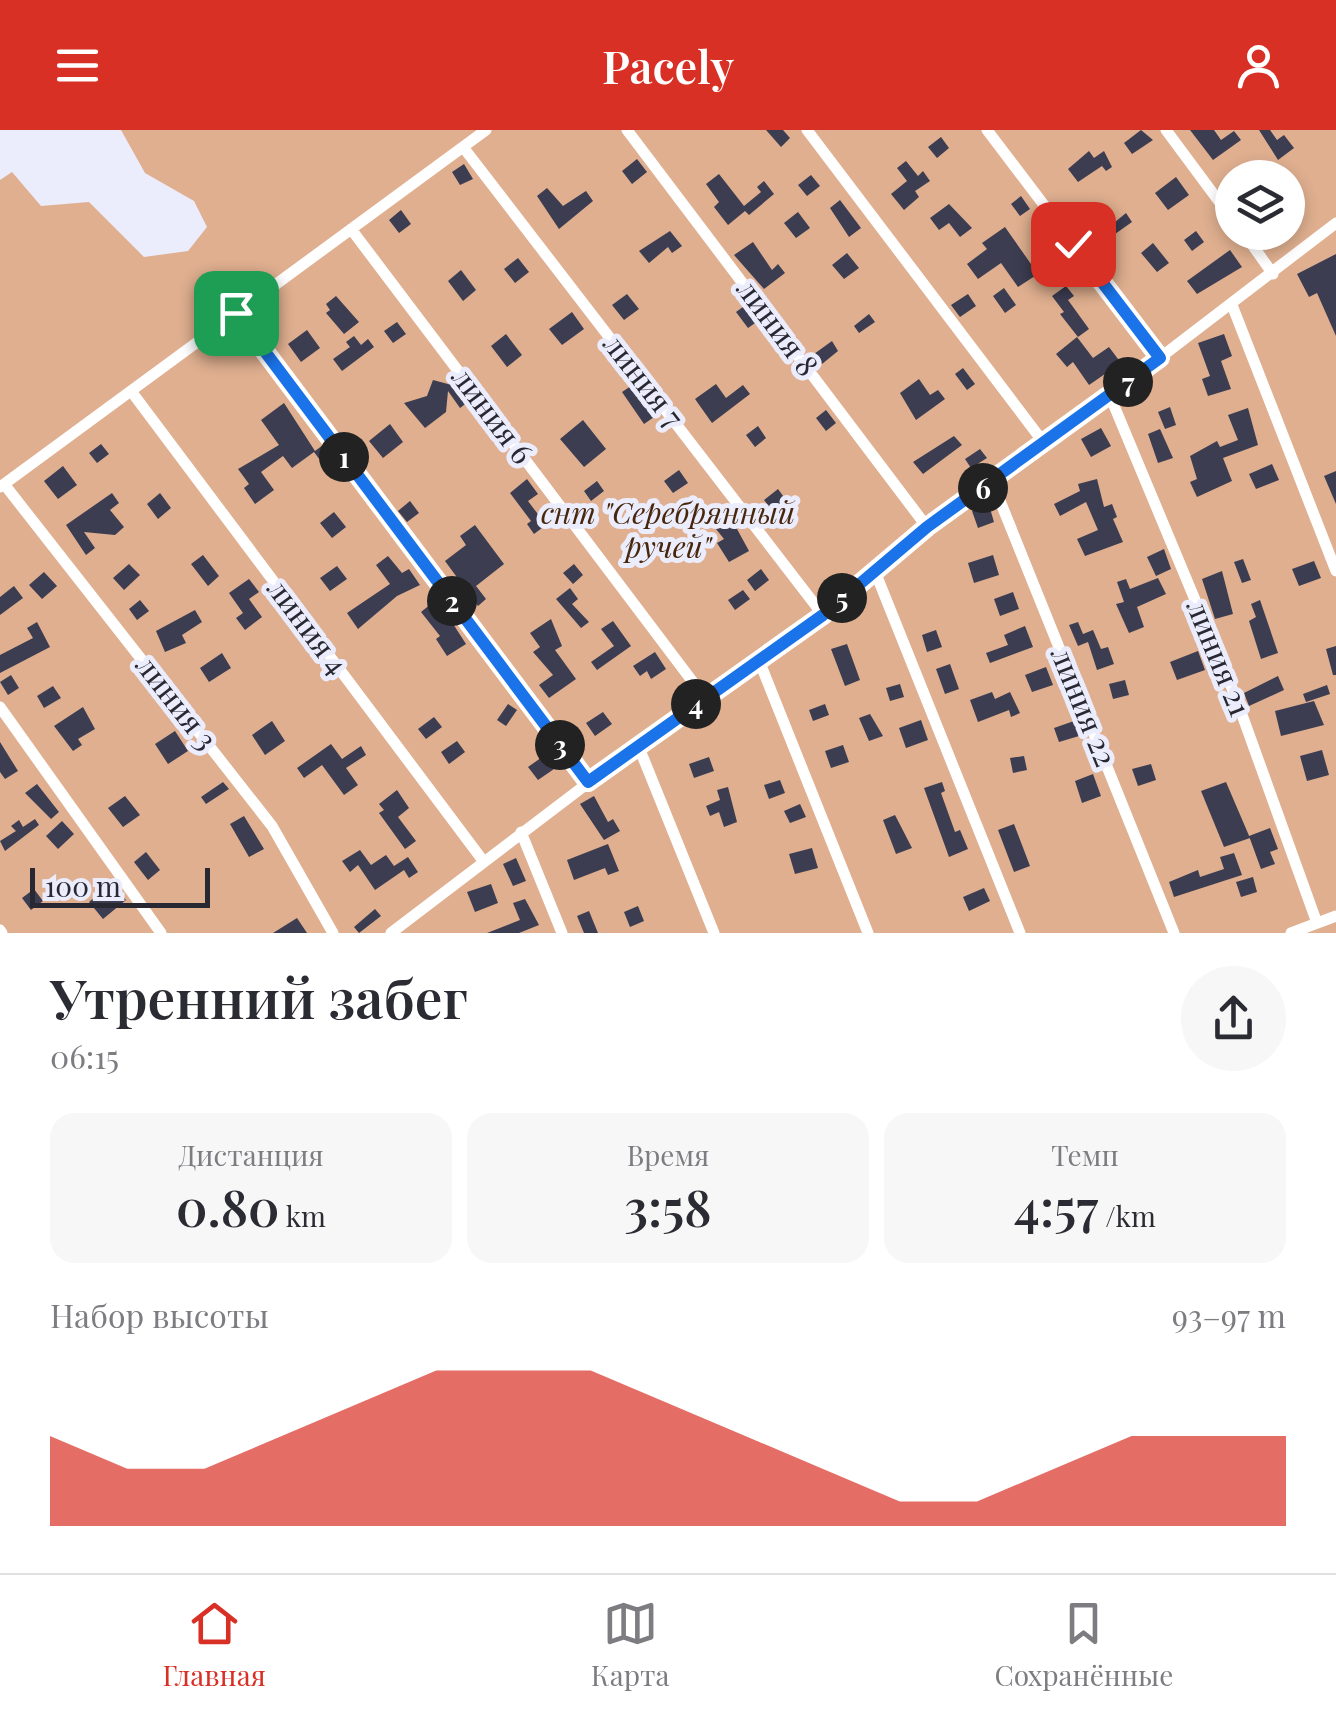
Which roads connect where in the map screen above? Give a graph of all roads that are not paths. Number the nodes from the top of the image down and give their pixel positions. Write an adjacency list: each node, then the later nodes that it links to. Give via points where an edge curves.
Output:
1 (486, 130): 6 (street)
2 (627, 130): 20 (street, линия 8)
3 (807, 130): 17 (street)
4 (987, 130): 14 (street)
5 (1166, 130): 7 (street)
6 (463, 147): 9 (street); 23 (street, линия 7)
7 (1215, 196)
8 (1336, 223): 11 (street)
9 (351, 229): 13 (street); 25 (street, линия 6)
10 (1255, 250): 11 (street)
11 (1273, 274): 12 (street)
12 (1232, 305): 14 (street); 22 (street)
13 (236, 313): 15 (street); 28 (street)
14 (1160, 358): 16 (street)
15 (131, 391): 19 (street); 30 (street, линия 4)
16 (1110, 396): 17 (street); 32 (street, линия 21, via 1236,698)
17 (1044, 443): 18 (street)
18 (992, 482): 20 (street); 40 (street, линия 22)
19 (2, 485): 35 (street, линия 3, via 272,826)
20 (927, 527): 21 (street)
21 (874, 570): 23 (street); 39 (street)
22 (1336, 571)
23 (823, 615): 24 (street)
24 (758, 658): 25 (street); 38 (street)
25 (705, 698): 27 (street)
26 (0, 707): 34 (street)
27 (638, 744): 28 (street); 37 (street)
28 (588, 782): 29 (street)
29 (521, 832): 30 (street); 36 (street)
30 (484, 862): 33 (street)
31 (1336, 916): 32 (street)
32 (1317, 923): 41 (street)
33 (398, 930)
34 (161, 933)
35 (332, 933)
36 (562, 933)
37 (714, 933)
38 (868, 933)
39 (1020, 933)
40 (1174, 933)
41 (1292, 933)

